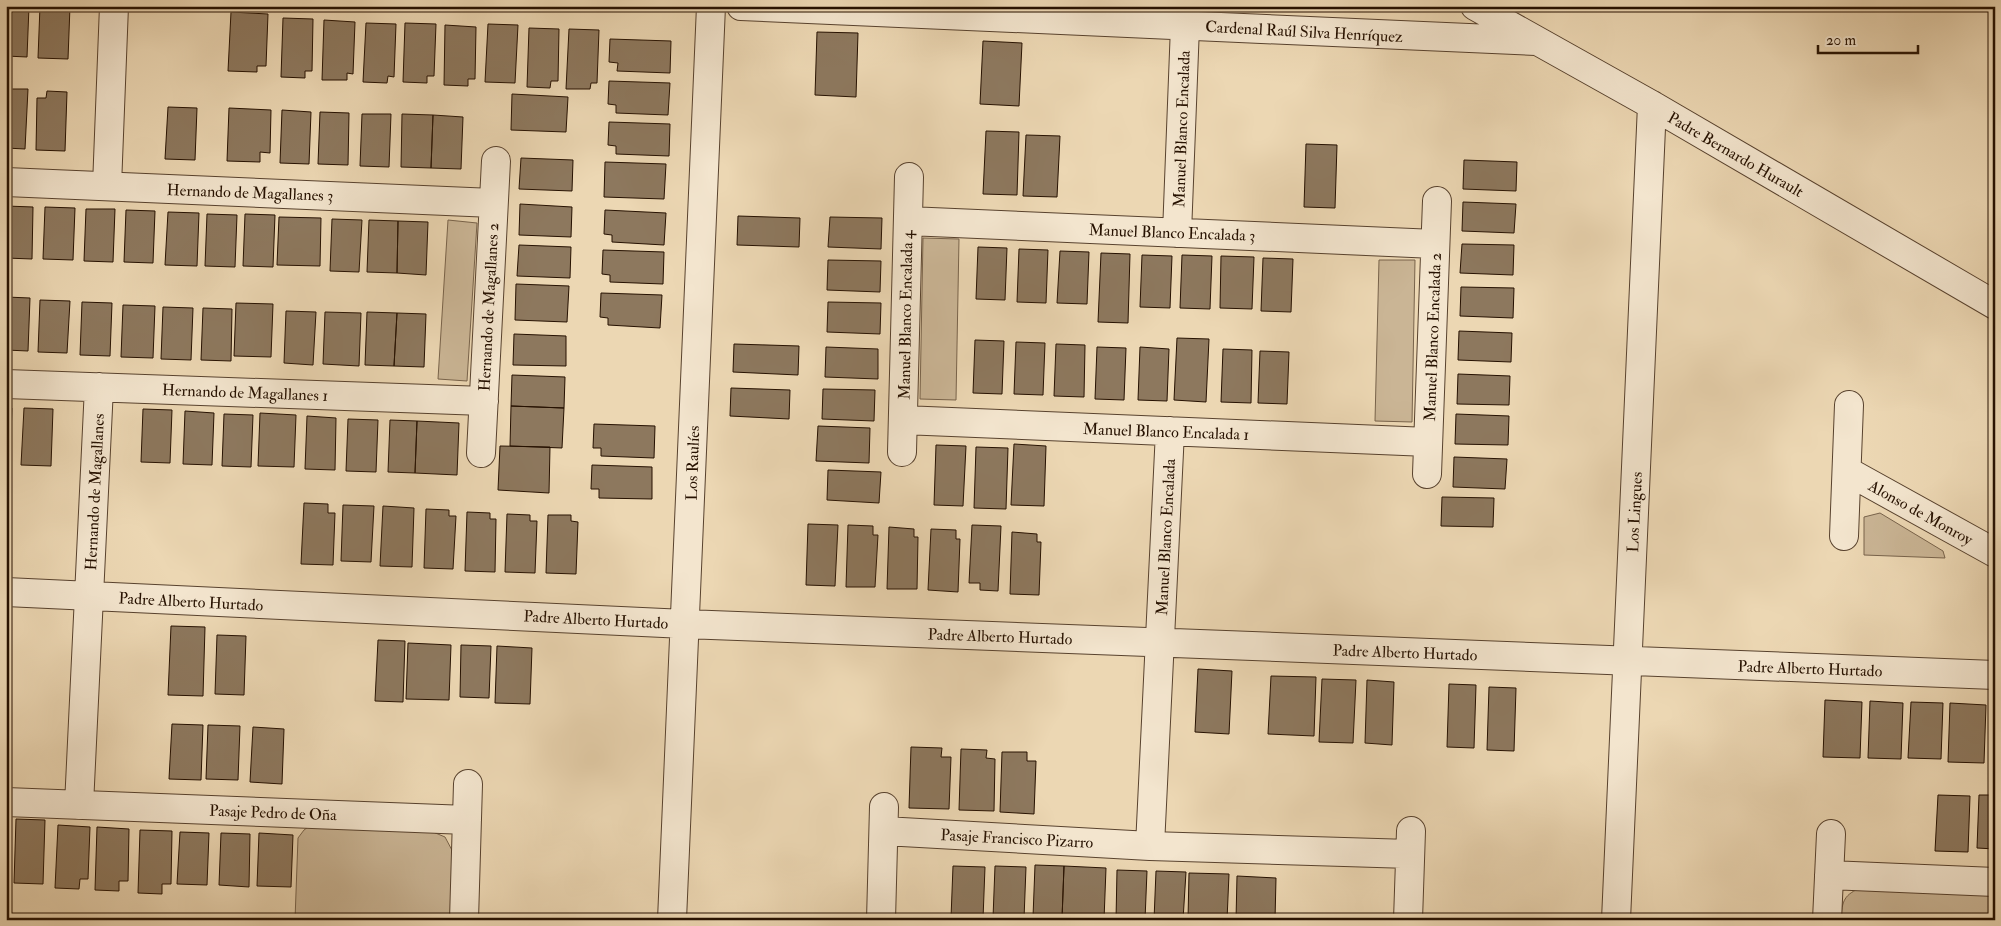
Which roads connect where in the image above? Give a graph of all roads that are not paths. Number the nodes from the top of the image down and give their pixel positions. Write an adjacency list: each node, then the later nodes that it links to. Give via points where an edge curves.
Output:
1 (114, 6): 13 (street)
2 (711, 6): 35 (street, Los Raulíes)
3 (741, 6): 5 (street, Cardenal Raúl Silva Henríquez)
4 (1475, 6): 8 (street, Padre Bernardo Hurault)
5 (916, 10): 6 (street, Cardenal Raúl Silva Henríquez)
6 (1073, 14): 7 (street, Cardenal Raúl Silva Henríquez)
7 (1185, 26): 8 (street, Cardenal Raúl Silva Henríquez); 17 (street, Manuel Blanco Encalada)
8 (1536, 41): 9 (street, Padre Bernardo Hurault)
9 (1652, 105): 19 (street, Padre Bernardo Hurault); 37 (street, Los Lingues)
10 (496, 161): 15 (street, Hernando de Magallanes 2)
11 (909, 177): 16 (street, Manuel Blanco Encalada 4)
12 (6, 182): 13 (street, Hernando de Magallanes 3)
13 (107, 186): 15 (street, Hernando de Magallanes 3)
14 (1437, 201): 18 (street, Manuel Blanco Encalada 2)
15 (493, 203): 22 (street, Hernando de Magallanes 2)
16 (908, 221): 17 (street, Manuel Blanco Encalada 3); 24 (street, Manuel Blanco Encalada 4)
17 (1177, 232): 18 (street, Manuel Blanco Encalada 3)
18 (1436, 244): 26 (street, Manuel Blanco Encalada 2)
19 (1995, 305)
20 (6, 384): 21 (street, Hernando de Magallanes 1)
21 (99, 387): 22 (street, Hernando de Magallanes 1); 34 (street, Hernando de Magallanes)
22 (484, 401): 28 (street, Hernando de Magallanes 2)
23 (1849, 405): 29 (street, Alonso de Monroy)
24 (903, 420): 25 (street, Manuel Blanco Encalada 1); 27 (street, Manuel Blanco Encalada 4)
25 (1170, 431): 26 (street, Manuel Blanco Encalada 1); 36 (street, Manuel Blanco Encalada)
26 (1428, 442): 30 (street, Manuel Blanco Encalada 2)
27 (902, 452)
28 (481, 453)
29 (1847, 471): 31 (street, Alonso de Monroy); 32 (street, Alonso de Monroy)
30 (1428, 474)
31 (1844, 536)
32 (1995, 553)
33 (6, 592): 34 (street, Padre Alberto Hurtado)
34 (89, 596): 35 (street, Padre Alberto Hurtado); 41 (street)
35 (685, 624): 36 (street, Padre Alberto Hurtado); 48 (street, Los Raulíes)
36 (1160, 642): 37 (street, Padre Alberto Hurtado); 44 (street)
37 (1627, 660): 38 (street, Padre Alberto Hurtado); 51 (street, Los Lingues)
38 (1995, 675)
39 (468, 784): 42 (street)
40 (6, 802): 41 (street, Pasaje Pedro de Oña)
41 (78, 805): 42 (street, Pasaje Pedro de Oña)
42 (467, 820): 47 (street)
43 (1831, 834): 45 (street)
44 (1150, 846): 49 (street, Pasaje Francisco Pizarro, via 884,819); 50 (street, Pasaje Francisco Pizarro, via 1410,843)
45 (1829, 875): 46 (street); 52 (street)
46 (1995, 882)
47 (464, 920)
48 (672, 920)
49 (881, 920)
50 (1408, 920)
51 (1616, 920)
52 (1827, 920)

